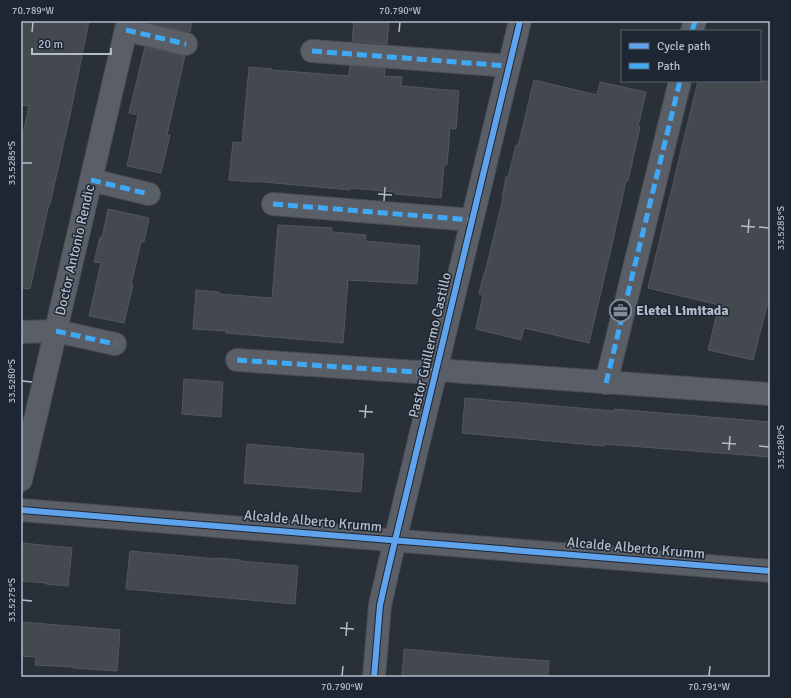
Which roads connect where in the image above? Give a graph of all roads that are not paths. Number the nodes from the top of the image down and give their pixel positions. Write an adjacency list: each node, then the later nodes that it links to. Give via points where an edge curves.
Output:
1 (520, 21): 5 (street, Pastor Guillermo Castillo)
2 (127, 25): 3 (street); 7 (street, Doctor Antonio Rendic)
3 (186, 44)
4 (312, 51): 5 (street)
5 (509, 66): 10 (street, Pastor Guillermo Castillo)
6 (680, 82): 16 (street)
7 (91, 180): 8 (street); 11 (street, Doctor Antonio Rendic)
8 (148, 194)
9 (273, 204): 10 (street)
10 (472, 220): 15 (street, Pastor Guillermo Castillo)
11 (56, 331): 12 (street); 13 (street); 18 (street, Doctor Antonio Rendic)
12 (21, 332)
13 (115, 344)
14 (237, 360): 15 (street, via 417,372)
15 (437, 370): 16 (street); 20 (street, Pastor Guillermo Castillo)
16 (606, 383): 17 (street)
17 (770, 394)
18 (21, 480)
19 (21, 510): 20 (street, Alcalde Alberto Krumm)
20 (396, 540): 21 (street, Alcalde Alberto Krumm); 22 (street, Pastor Guillermo Castillo, via 380,605)
21 (770, 571)
22 (374, 677)

